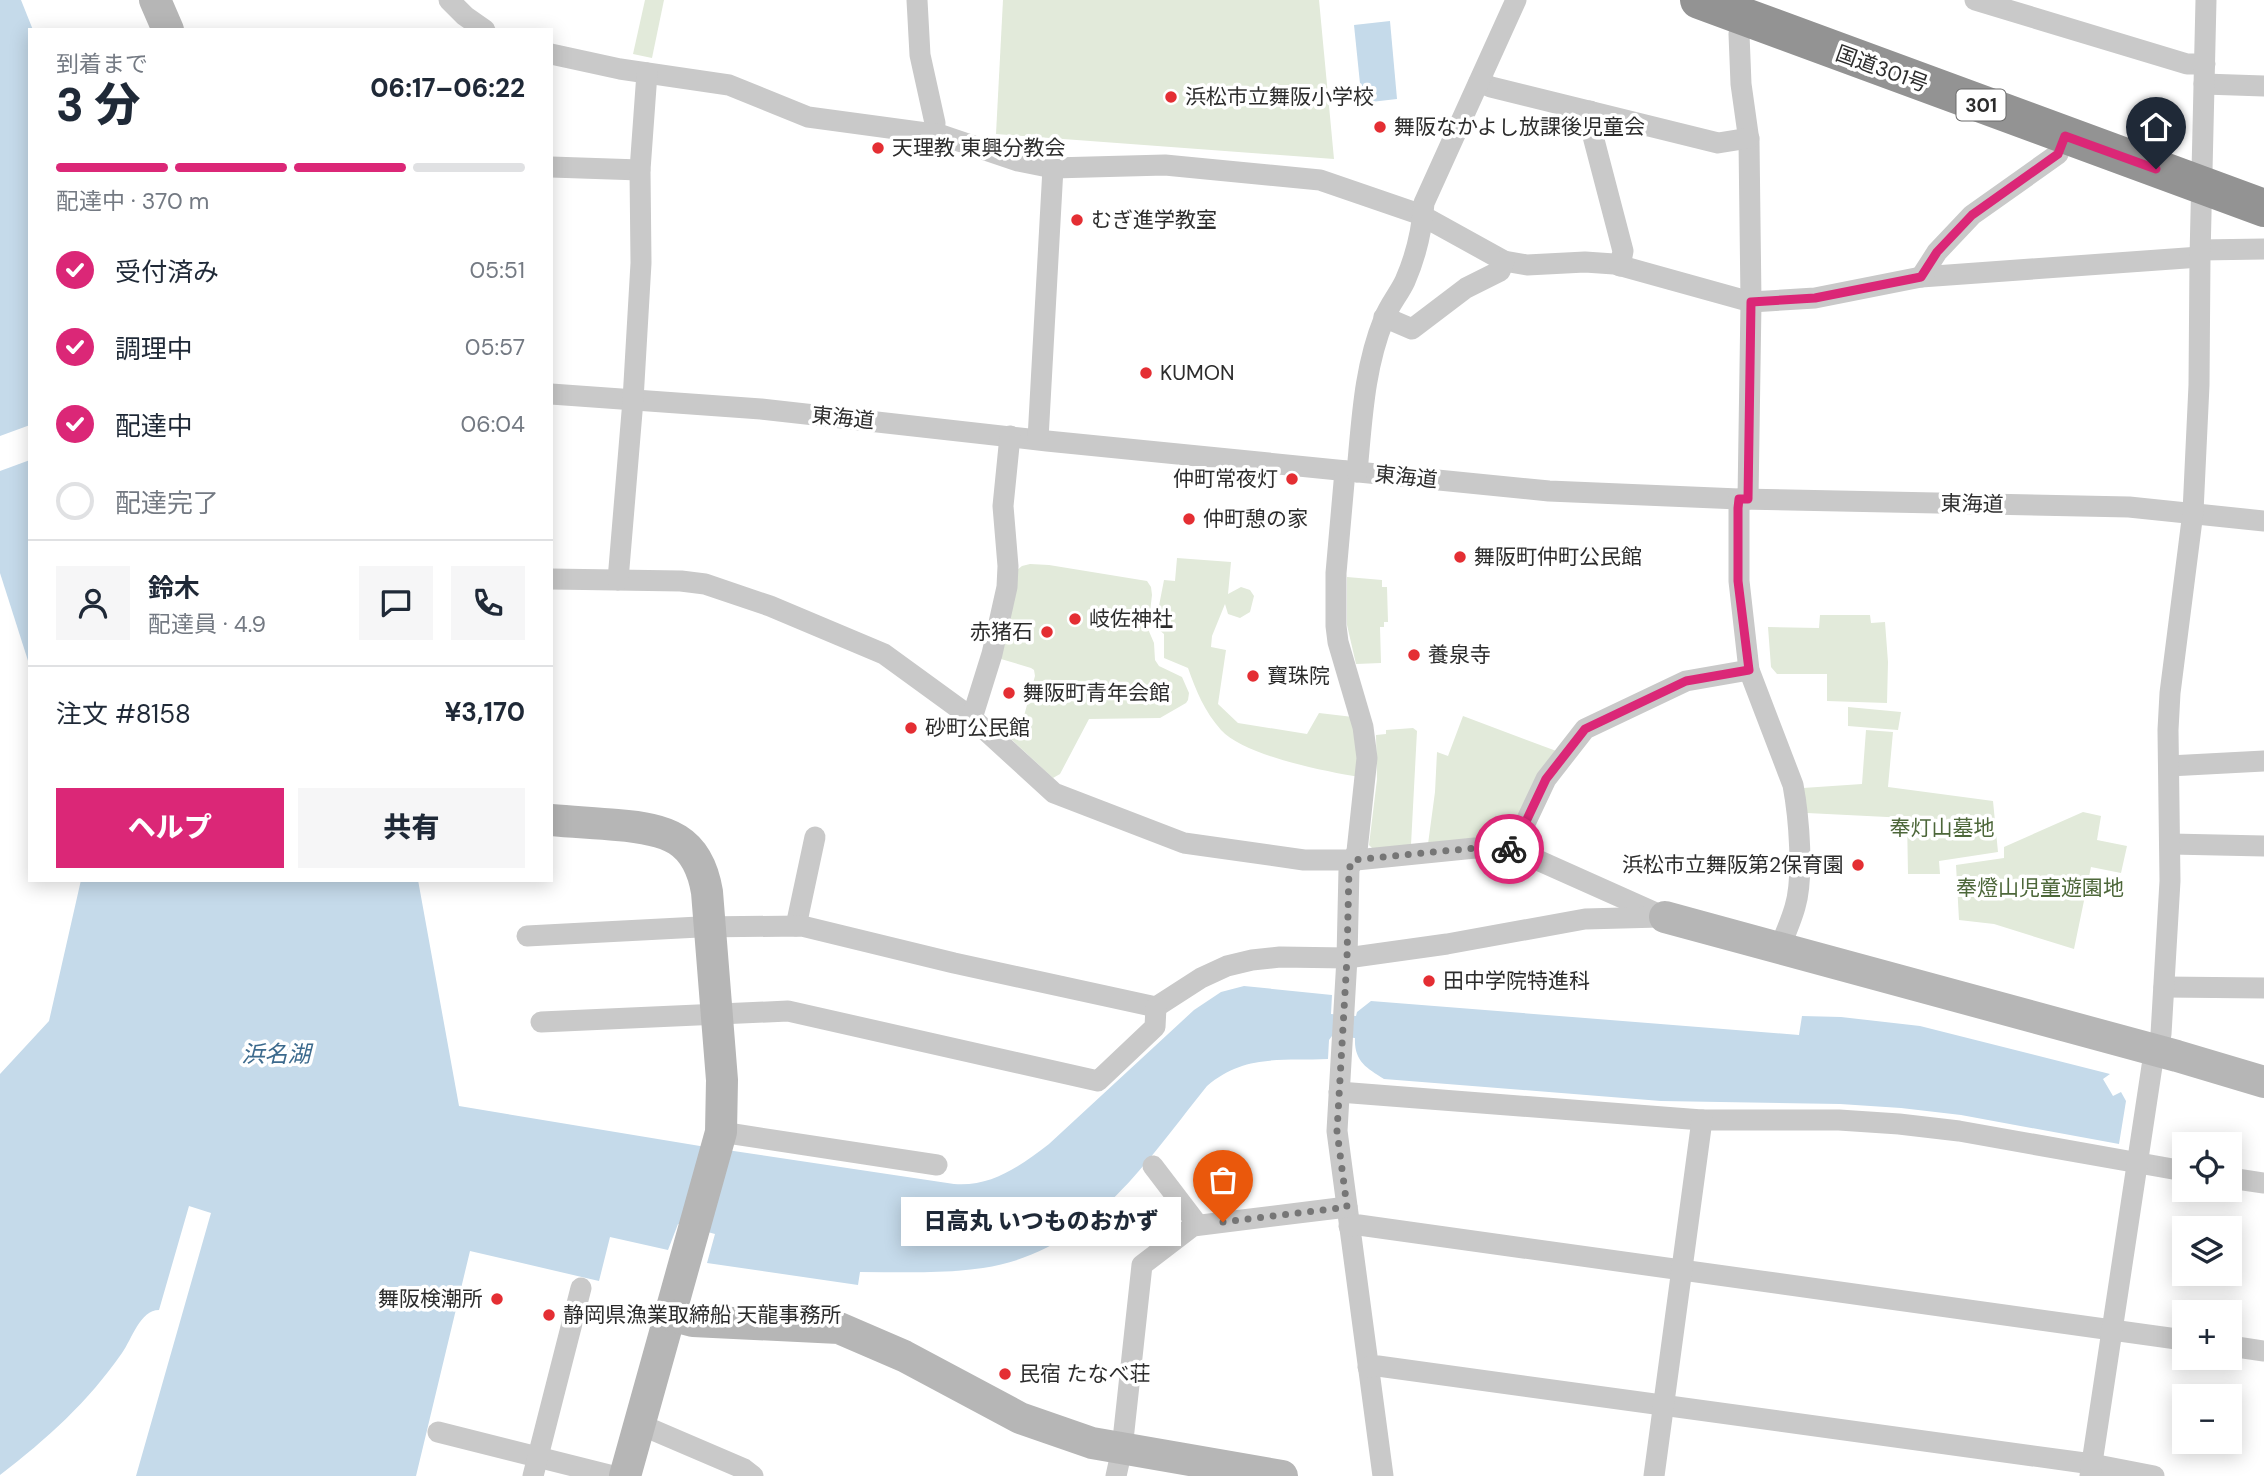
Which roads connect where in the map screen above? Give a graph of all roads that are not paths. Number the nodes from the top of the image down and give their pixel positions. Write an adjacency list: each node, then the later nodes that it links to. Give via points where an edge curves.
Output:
1 (449, 0): 8 (street)
2 (917, 0): 15 (street, via 920,55)
3 (1516, 0): 12 (street)
4 (1699, 0): 7 (highway, 国道301号 / 301)
5 (1975, 0): 11 (street, via 2187,64)
6 (2206, 0): 11 (street)
7 (1747, 9): 16 (highway, 国道301号 / 301); 17 (street, via 1740,34)
8 (482, 28)
9 (553, 54): 10 (street)
10 (647, 73): 15 (street, via 729,85 808,117); 20 (street)
11 (2205, 74): 13 (street); 21 (street)
12 (1479, 82): 14 (street); 23 (street, via 1424,203)
13 (2264, 86)
14 (1590, 111): 17 (street, via 1718,143); 27 (street, via 1623,251)
15 (934, 134): 19 (street)
16 (2065, 136): 21 (highway, 国道301号 / 301); 28 (street, via 2058,154 1972,215 1937,252)
17 (1749, 138): 29 (street)
18 (553, 167): 20 (street)
19 (1053, 168): 23 (street, via 1165,165 1304,177); 34 (street)
20 (640, 170): 32 (street, via 641,263)
21 (2202, 186): 22 (highway, 国道301号 / 301); 25 (street)
22 (2264, 208)
23 (1423, 216): 26 (street); 30 (street, via 1405,281)
24 (2264, 249): 25 (street)
25 (2200, 253): 28 (street); 37 (street)
26 (1504, 261): 27 (street); 30 (street, via 1500,271 1466,288 1412,329)
27 (1620, 266): 29 (street)
28 (1921, 277): 29 (street, via 1815,298)
29 (1751, 302): 36 (street)
30 (1384, 317): 35 (street, via 1365,386)
31 (553, 394): 32 (street, 東海道)
32 (633, 400): 33 (street, 東海道); 40 (street)
33 (1010, 436): 34 (street, 東海道); 42 (street, via 1003,506 1007,587)
34 (1038, 439): 35 (street, 東海道)
35 (1351, 471): 36 (street, 東海道, via 1549,491); 50 (street, via 1336,573 1336,626 1367,758)
36 (1744, 499): 37 (street, 東海道); 41 (street, via 1738,581)
37 (2193, 512): 38 (street, 東海道); 44 (street, via 2170,692)
38 (2264, 521)
39 (553, 579): 40 (street)
40 (618, 580): 42 (street, via 705,584 770,606 884,654)
41 (1749, 670): 49 (street, via 1686,681 1585,729 1546,779); 55 (street, via 1797,805 1796,906)
42 (972, 718): 50 (street, via 1054,793 1184,843 1304,860)
43 (2264, 761): 44 (street)
44 (2169, 766): 47 (street)
45 (553, 820): 53 (street, via 641,827 679,840 704,872)
46 (815, 837): 52 (street)
47 (2171, 845): 48 (street); 57 (street)
48 (2264, 846)
49 (1513, 849): 50 (street, via 1475,848); 51 (street)
50 (1353, 860): 56 (street)
51 (1665, 917): 55 (street); 56 (street, via 1585,919)
52 (796, 926): 53 (street); 59 (street)
53 (709, 927): 54 (street); 60 (street)
54 (527, 936)
55 (1779, 949): 62 (street)
56 (1347, 958): 59 (street, via 1280,957 1227,966); 64 (street)
57 (2164, 987): 58 (street); 62 (street)
58 (2264, 988)
59 (1156, 1007): 60 (street, via 1155,1027 1098,1081 788,1011)
60 (717, 1013): 61 (street); 66 (street)
61 (541, 1023)
62 (2157, 1050): 63 (street); 67 (street)
63 (2264, 1082)
64 (1339, 1092): 65 (street); 73 (street, via 1337,1131)
65 (1702, 1120): 67 (street, via 1899,1124); 75 (street)
66 (720, 1136): 68 (street); 77 (street)
67 (2137, 1163): 70 (street); 78 (street)
68 (937, 1165)
69 (1153, 1166): 74 (street)
70 (2172, 1169)
71 (2242, 1180): 72 (street)
72 (2264, 1183)
73 (1348, 1217): 74 (street); 75 (street, via 1359,1225); 82 (street)
74 (1198, 1225): 86 (street, via 1142,1265)
75 (1682, 1270): 78 (street); 83 (street)
76 (581, 1288): 87 (street)
77 (670, 1315): 84 (street); 86 (street, via 693,1321 839,1328 904,1356 1020,1418 1092,1443)
78 (2111, 1330): 79 (street); 88 (street)
79 (2172, 1338)
80 (2242, 1348): 81 (street)
81 (2264, 1351)
82 (1368, 1367): 83 (street); 93 (street)
83 (1664, 1405): 88 (street); 94 (street)
84 (639, 1424): 90 (street); 91 (street)
85 (438, 1432): 87 (street)
86 (1119, 1463): 92 (street)
87 (536, 1467): 89 (street)
88 (2091, 1470): 95 (street)
89 (613, 1476)
90 (625, 1476)
91 (753, 1476)
92 (1282, 1476)
93 (1383, 1476)
94 (1654, 1476)
95 (2154, 1476)

